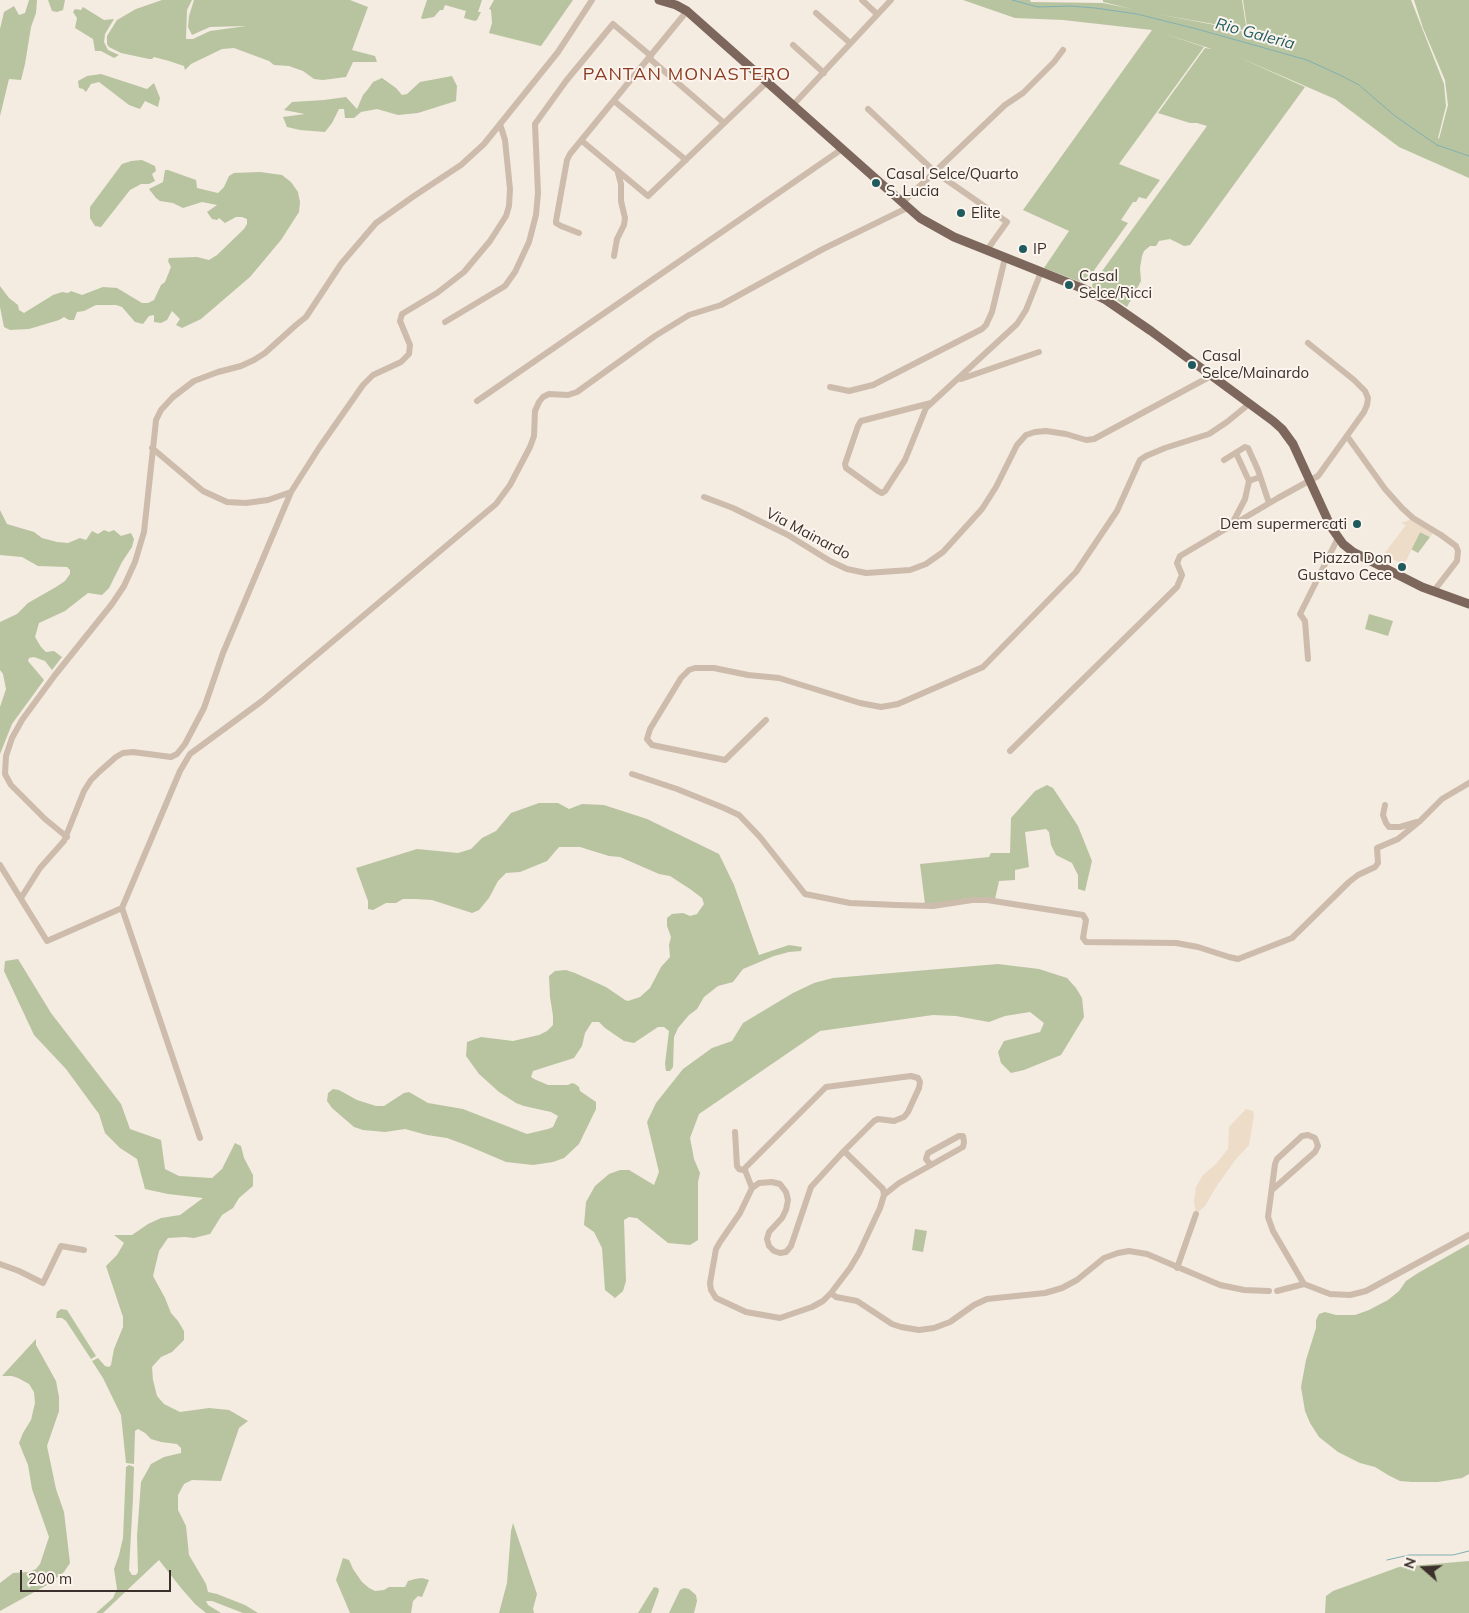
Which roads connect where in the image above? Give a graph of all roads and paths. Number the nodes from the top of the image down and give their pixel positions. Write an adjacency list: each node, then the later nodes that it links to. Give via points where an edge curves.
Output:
1 (592, 0): 19 (street, via 558,52)
2 (659, 0): 5 (main road)
3 (862, 0): 8 (street)
4 (891, 0): 8 (street)
5 (675, 2): 6 (main road)
6 (686, 11): 12 (street); 14 (main road)
7 (816, 13): 9 (street)
8 (877, 14): 9 (street)
9 (850, 43): 13 (street)
10 (793, 46): 13 (street)
11 (1063, 50): 24 (street, via 1023,93 1005,105)
12 (650, 57): 15 (street); 18 (street); 31 (street, via 613,24 570,76 535,124 536,214 529,242 515,272 504,286)
13 (824, 73): 16 (street)
14 (767, 82): 16 (main road); 18 (street)
15 (614, 101): 20 (street); 22 (street)
16 (794, 105): 21 (main road)
17 (868, 109): 24 (street)
18 (724, 123): 22 (street)
19 (500, 124): 41 (street, via 461,166 376,223 341,264 308,316 264,353 241,366 194,381 166,403 156,420); 47 (street, via 505,140 510,190 509,208 503,221 464,272 402,314 400,321 410,345 409,354 363,385)
20 (582, 141): 23 (street); 26 (street, via 565,164 556,221)
21 (842, 148): 25 (main road); 37 (street)
22 (686, 160): 23 (street, via 648,196)
23 (618, 172): 28 (street, via 625,218)
24 (935, 172): 25 (street); 27 (street, via 1007,222)
25 (905, 206): 27 (main road, via 932,226); 58 (street, via 721,305 689,315 577,392 543,397 535,411 530,447 496,504 262,701)
26 (579, 233)
27 (987, 250): 29 (main road)
28 (614, 256)
29 (1005, 258): 30 (main road); 36 (street, via 991,315 982,330 873,385 849,391)
30 (1041, 272): 34 (main road, via 1113,304); 35 (street, via 1019,321)
31 (445, 322)
32 (1308, 342): 40 (street, via 1367,394 1365,409)
33 (1039, 352): 35 (street)
34 (1211, 376): 39 (main road); 48 (street, Via Mainardo, via 1094,439 1046,431 1026,435 982,509 943,552 910,570 872,573 849,570 793,538)
35 (957, 380): 38 (street)
36 (830, 387)
37 (476, 401)
38 (931, 403): 38 (street, via 923,414 904,462 884,492 846,469 861,420)
39 (1249, 404): 46 (main road, via 1288,436); 55 (street, via 1209,434 1140,460 1119,508 1076,572 983,667 898,704 881,707 779,678 695,668 681,678 647,739 652,745 725,760)
40 (1347, 436): 46 (street, via 1318,476); 52 (street, via 1402,508 1457,548 1457,561)
41 (152, 448): 47 (street, via 203,491 227,502 253,502); 63 (street, via 144,532 131,572 112,604 29,709 12,738 6,756 5,774 11,785)
42 (1236, 453): 43 (street); 44 (street, via 1248,448); 45 (street)
43 (1224, 460)
44 (1260, 477): 45 (street); 49 (street)
45 (1249, 481): 50 (street, via 1245,500)
46 (1310, 481): 49 (street); 51 (main road)
47 (291, 492): 56 (street, via 228,639 202,712)
48 (704, 497)
49 (1269, 503): 50 (street)
50 (1232, 525): 57 (street, via 1180,556 1178,563 1182,575 1177,587)
51 (1338, 538): 52 (main road, via 1353,552); 54 (street, via 1300,614 1306,622)
52 (1434, 592): 53 (main road)
53 (1469, 604)
54 (1308, 659)
55 (766, 720)
56 (183, 747): 58 (street); 63 (street, via 171,757 131,752 116,756 88,785)
57 (1010, 751)
58 (190, 754): 66 (street)
59 (632, 774): 62 (street, via 739,815 805,894 850,903 906,906 987,900 1083,915 1086,920 1083,938 1086,942 1176,943 1238,959 1292,938 1351,880 1376,866 1377,848 1397,840)
60 (1469, 783): 62 (street, via 1442,799)
61 (1385, 804): 62 (street, via 1383,815 1389,826 1400,827)
62 (1420, 821)
63 (67, 836): 65 (street, via 40,868)
64 (0, 865): 65 (street)
65 (21, 898): 66 (street, via 47,941)
66 (122, 908): 68 (street)
67 (735, 1132): 71 (street, via 737,1166)
68 (200, 1138)
69 (844, 1151): 71 (street, via 874,1120 904,1117 919,1088 918,1078 911,1076 826,1087); 72 (street, via 811,1187 790,1248 784,1252 772,1250 767,1239 786,1210 786,1192 780,1184 772,1182 759,1183); 74 (street, via 883,1189)
70 (931, 1165): 70 (street, via 963,1147 963,1136 928,1153 926,1159); 74 (street)
71 (745, 1170): 72 (street)
72 (752, 1188): 81 (street, via 716,1250 710,1283 714,1297 746,1312 780,1318 812,1307)
73 (1272, 1190): 73 (street, via 1315,1152 1318,1144 1315,1138 1302,1136 1277,1159); 80 (street, via 1268,1214 1270,1226)
74 (884, 1194): 81 (street, via 859,1253)
75 (1196, 1214): 79 (street)
76 (1469, 1235): 80 (street, via 1362,1292 1334,1295)
77 (84, 1250): 78 (street, via 61,1246 43,1283)
78 (0, 1264)
79 (1177, 1268): 80 (street, via 1220,1285 1244,1290 1273,1291); 81 (street, via 1141,1252 1118,1253 1100,1260 1062,1288 987,1299 946,1324 919,1330 892,1324 857,1302)
80 (1304, 1284)
81 (831, 1293)

